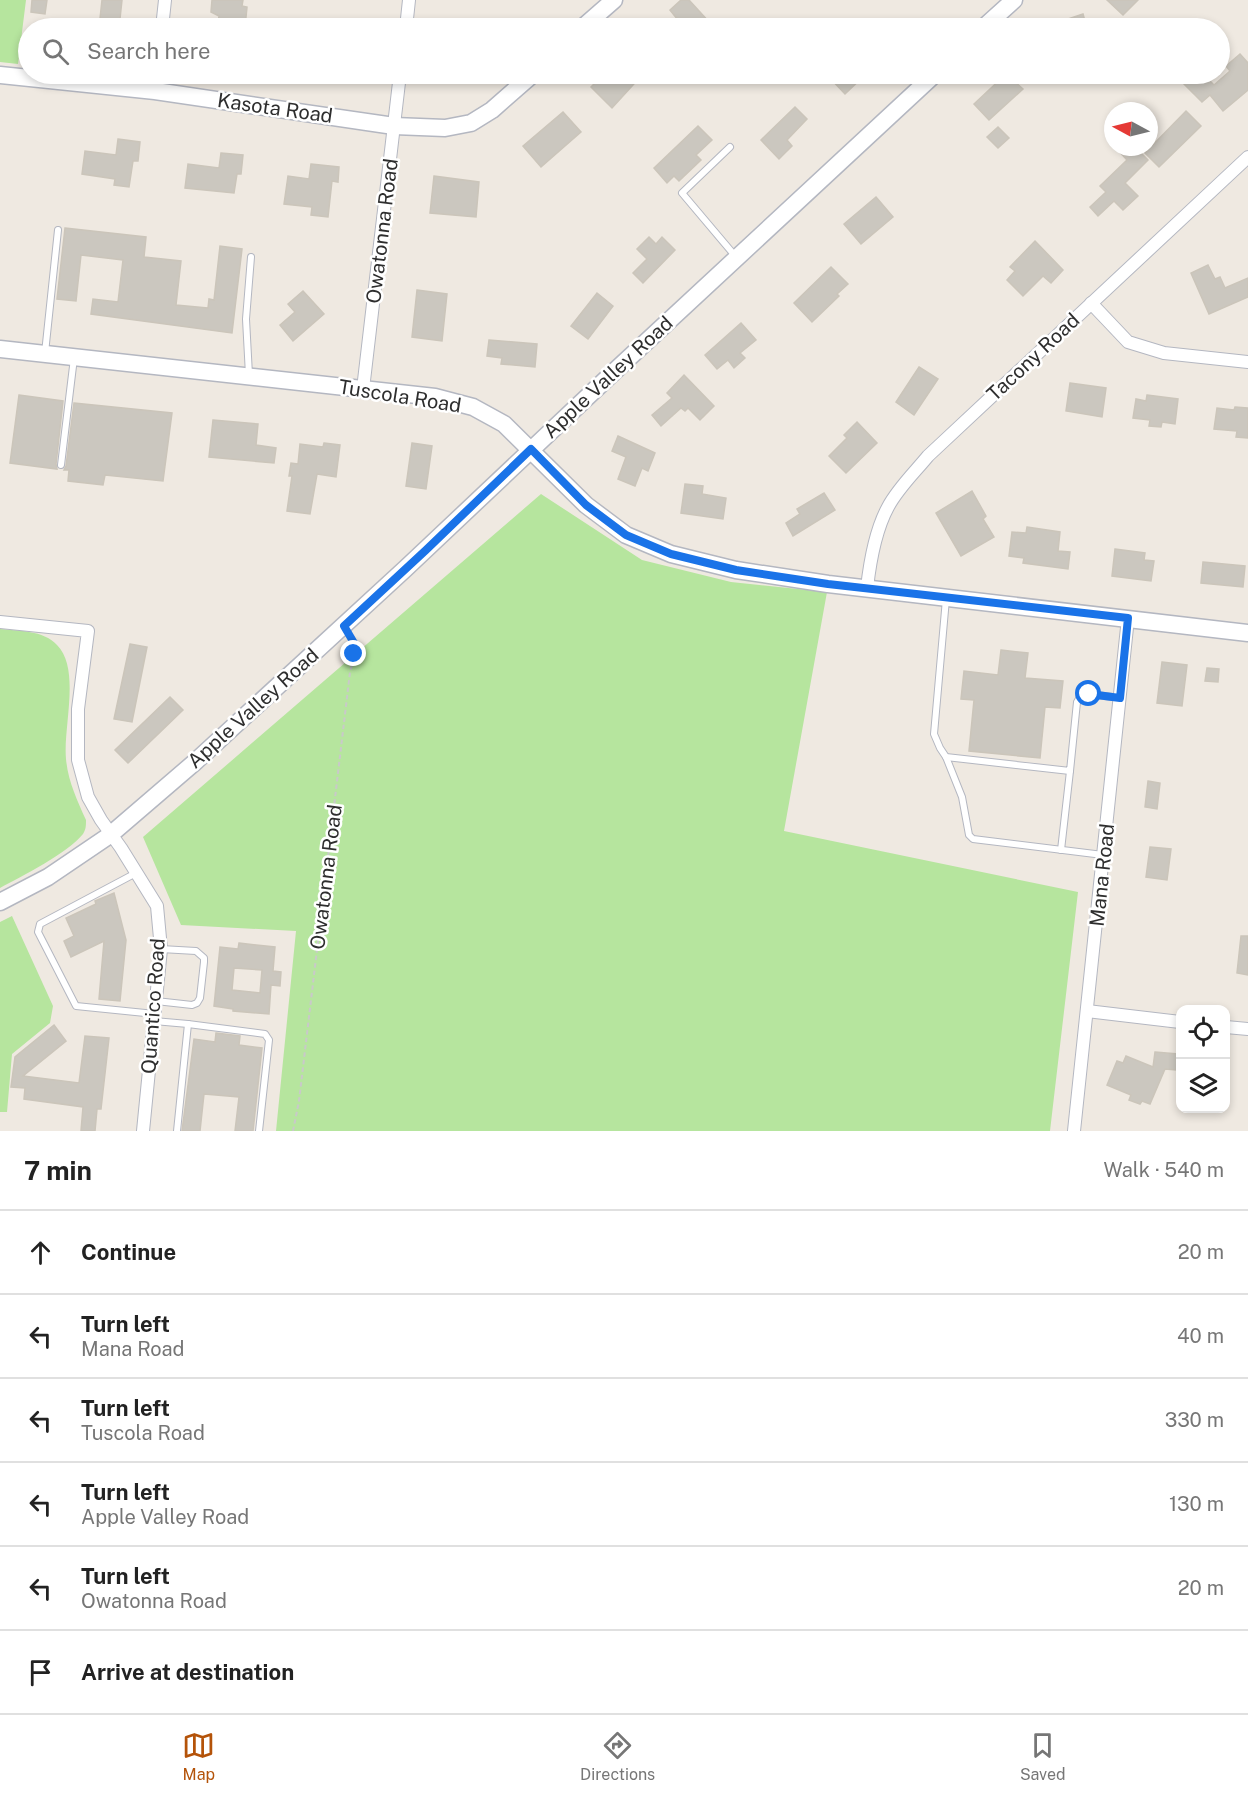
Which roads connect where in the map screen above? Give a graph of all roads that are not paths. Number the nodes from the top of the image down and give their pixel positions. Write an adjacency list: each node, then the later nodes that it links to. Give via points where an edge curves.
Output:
1 (165, 0): 5 (street)
2 (410, 0): 6 (street)
3 (614, 0): 7 (street)
4 (1014, 0): 8 (street)
5 (163, 18)
6 (407, 18)
7 (593, 18)
8 (994, 18)
9 (0, 75): 10 (street, Kasota Road)
10 (18, 76)
11 (99, 84): 16 (street, Kasota Road)
12 (156, 84): 16 (street)
13 (399, 84): 17 (street, Owatonna Road)
14 (522, 84): 17 (street, Kasota Road, via 471,123 445,128)
15 (924, 84): 22 (street, Apple Valley Road)
16 (155, 91): 17 (street, Kasota Road)
17 (394, 126): 29 (street, Owatonna Road)
18 (730, 147): 22 (lane, via 682,193)
19 (1248, 157): 23 (street, Tacony Road)
20 (58, 230): 25 (lane)
21 (251, 256): 28 (lane, via 246,319)
22 (737, 258): 30 (street, Apple Valley Road)
23 (1091, 303): 27 (street, via 1128,342 1164,353); 32 (street, Tacony Road, via 928,456 908,481 879,527)
24 (0, 349): 25 (street, Tuscola Road)
25 (45, 354): 26 (street, Tuscola Road)
26 (74, 357): 28 (street, Tuscola Road); 31 (lane)
27 (1248, 362)
28 (249, 376): 29 (street, Tuscola Road)
29 (363, 389): 30 (street, Tuscola Road, via 435,397 474,407 504,424)
30 (531, 449): 32 (street, Tuscola Road, via 586,505 626,535 671,554 736,570); 40 (street, Apple Valley Road, via 344,626)
31 (61, 465)
32 (867, 588): 33 (street, Tuscola Road)
33 (946, 598): 34 (street, Tuscola Road); 38 (lane, via 934,734)
34 (1128, 618): 36 (street, Tuscola Road); 37 (street, Mana Road)
35 (0, 622): 40 (street, Quantico Road, via 88,631 78,709 78,760 88,796)
36 (1248, 633)
37 (1120, 698): 39 (lane, via 1089,694 1080,697); 42 (street, Mana Road)
38 (946, 757): 39 (lane); 41 (lane, via 962,796 973,839)
39 (1070, 771): 41 (lane)
40 (110, 835): 43 (street, Quantico Road); 44 (street, Apple Valley Road, via 48,877)
41 (1061, 850): 42 (lane)
42 (1104, 855): 47 (street, Mana Road)
43 (136, 873): 45 (street, Quantico Road, via 156,906); 48 (lane, via 40,924 38,932 76,1006)
44 (0, 902)
45 (161, 949): 46 (street, Quantico Road); 46 (lane, via 196,951 204,962 197,1003)
46 (156, 1001): 48 (street, Quantico Road)
47 (1088, 1011): 49 (street); 56 (street, Mana Road)
48 (154, 1017): 50 (lane); 53 (street, Quantico Road)
49 (1176, 1022)
50 (188, 1024): 54 (lane); 55 (lane, via 268,1036)
51 (1230, 1027): 52 (street)
52 (1248, 1029)
53 (143, 1131)
54 (177, 1131)
55 (259, 1131)
56 (1074, 1131)

